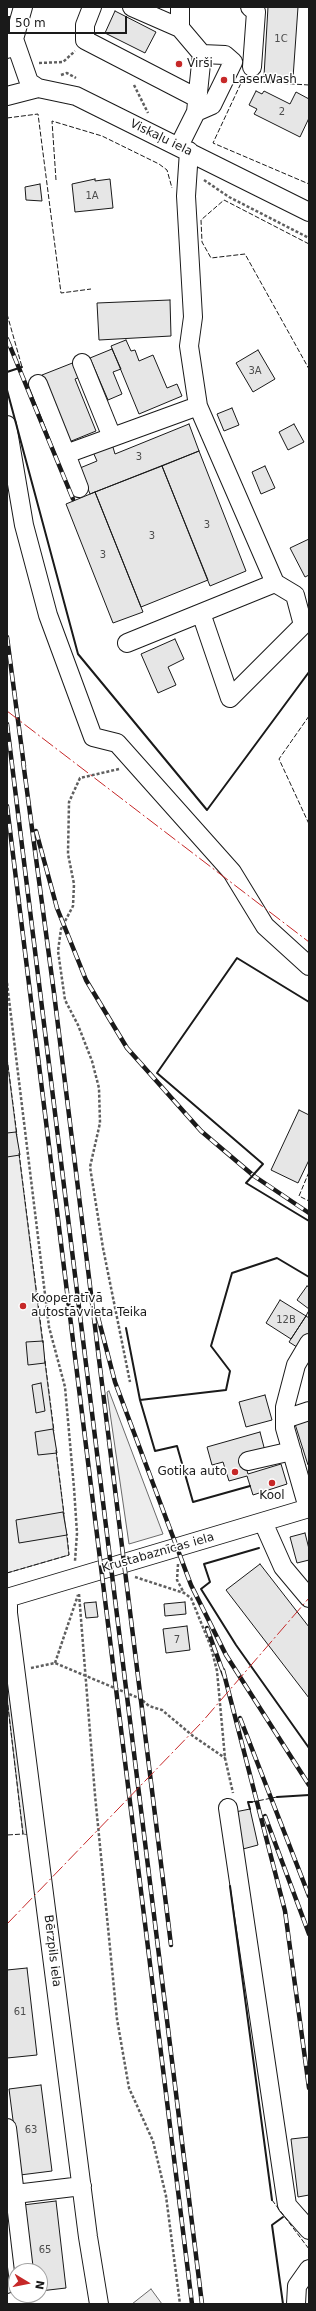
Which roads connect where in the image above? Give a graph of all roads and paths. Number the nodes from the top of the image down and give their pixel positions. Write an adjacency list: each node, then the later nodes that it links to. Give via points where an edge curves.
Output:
1 (23, 7): 8 (street)
2 (92, 7): 7 (street, via 85,25)
3 (132, 7): 6 (street)
4 (180, 7): 6 (street)
5 (250, 7): 11 (street, via 256,12)
6 (180, 28): 9 (street)
7 (85, 40): 10 (path, via 62,62 37,63); 12 (street)
8 (10, 44): 15 (street, via 29,82)
9 (202, 54): 17 (street); 17 (street, via 225,56 233,62 212,105)
10 (42, 67)
11 (252, 67)
12 (139, 68): 17 (street); 18 (path, via 134,85)
13 (53, 74): 14 (path)
14 (64, 74)
15 (38, 88): 16 (street, Viskaļu iela); 19 (street, Viskaļu iela, via 76,96)
16 (7, 96)
17 (197, 105): 19 (street)
18 (148, 114)
19 (184, 149): 20 (street, Viskaļu iela); 23 (street, via 193,317 189,346)
20 (309, 212)
21 (82, 363): 25 (street)
22 (38, 384): 26 (street)
23 (198, 406): 25 (street); 28 (street)
24 (7, 425): 31 (street, via 24,525 48,615 93,737 117,743)
25 (112, 437): 26 (street)
26 (66, 454): 27 (street)
27 (79, 488)
28 (276, 583): 29 (street); 29 (street, via 295,595 304,625 230,698)
29 (200, 613): 30 (street)
30 (127, 642)
31 (137, 765): 32 (street, via 232,872 265,926); 35 (path, via 80,778 69,802 68,854 74,884 73,906 61,929 58,951 65,1000 92,1061 99,1088 100,1123 90,1167 103,1248)
32 (309, 966)
33 (7, 983): 45 (path, via 49,1327 65,1387 77,1533)
34 (309, 1343): 37 (street, via 296,1365 285,1407)
35 (130, 1382)
36 (309, 1411): 37 (street)
37 (285, 1419): 38 (street)
38 (292, 1451): 39 (street); 40 (street)
39 (248, 1462)
40 (305, 1481): 41 (street)
41 (309, 1508): 42 (street, Krustabaznīcas iela)
42 (263, 1522): 45 (street, Krustabaznīcas iela); 48 (street, via 283,1567)
43 (178, 1561): 46 (path, via 178,1580)
44 (132, 1575): 46 (path)
45 (75, 1578): 47 (street, Krustabaznīcas iela)
46 (184, 1593): 52 (path, via 191,1598 211,1647 217,1671)
47 (8, 1598): 50 (street, Bērzpils iela)
48 (309, 1598)
49 (55, 1663): 50 (path); 51 (path); 51 (path, via 79,1591)
50 (16, 1671): 55 (street, Bērzpils iela)
51 (86, 1675): 52 (path, via 162,1710); 61 (path, via 117,2018 129,2088 153,2141 166,2196)
52 (225, 1758): 53 (path)
53 (231, 1802): 57 (street, via 287,2205)
54 (7, 2128): 56 (street)
55 (82, 2186): 56 (street); 60 (street, Bērzpils iela)
56 (11, 2194): 58 (street)
57 (309, 2230)
58 (23, 2263)
59 (309, 2269): 62 (street, via 297,2286)
60 (99, 2304)
61 (180, 2304)
62 (296, 2304)

